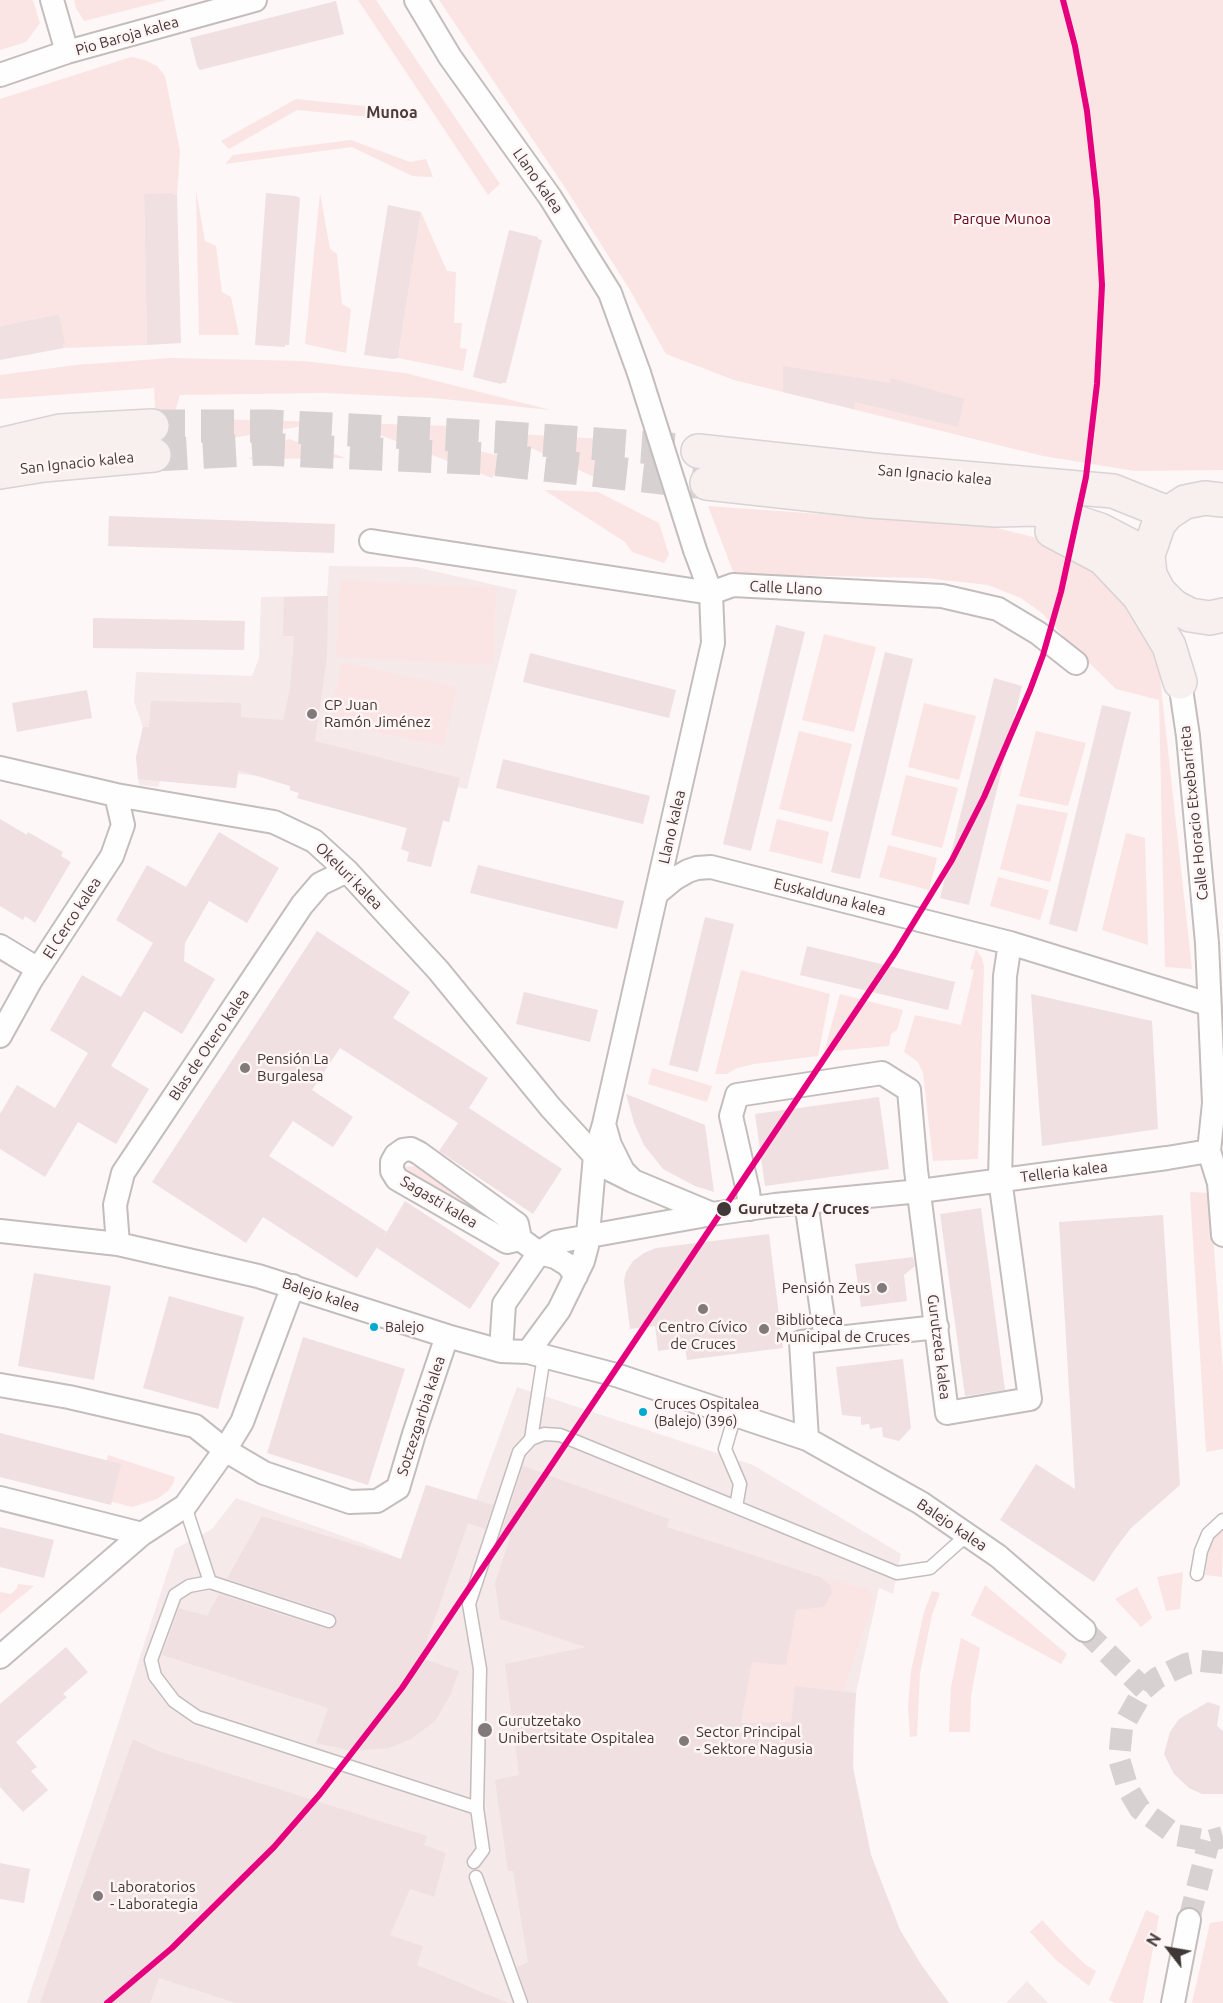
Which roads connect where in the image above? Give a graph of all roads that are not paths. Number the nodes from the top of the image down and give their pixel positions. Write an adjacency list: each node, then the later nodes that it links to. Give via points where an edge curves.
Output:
1 (52, 0): 4 (street)
2 (255, 0): 4 (street, Pio Baroja kalea)
3 (416, 0): 19 (street, Llano kalea, bridge, via 450,57 550,197 610,293)
4 (67, 52): 5 (street, Pio Baroja kalea)
5 (0, 75)
6 (60, 431): 7 (main road); 8 (main road, San Ignacio kalea); 9 (main road, San Ignacio kalea)
7 (0, 432)
8 (0, 445)
9 (143, 447): 11 (main road, San Ignacio kalea); 13 (main road)
10 (698, 451): 16 (main road, San Ignacio kalea, via 1113,491)
11 (0, 472)
12 (707, 483): 15 (main road, San Ignacio kalea)
13 (0, 492)
14 (1223, 500): 16 (main road, via 1185,502)
15 (997, 510): 18 (main road, San Ignacio kalea, via 1036,508 1100,530); 22 (main road, via 1060,533 1102,558 1139,596)
16 (1168, 513): 18 (main road, via 1159,523)
17 (371, 541): 19 (street)
18 (1148, 555): 20 (main road, via 1150,574 1159,592)
19 (711, 593): 23 (street, Calle Llano, via 733,585 942,596 998,609 1038,633); 28 (street, Llano kalea, via 713,644)
20 (1173, 606): 21 (main road, via 1190,615); 22 (main road)
21 (1223, 615)
22 (1169, 646): 24 (main road)
23 (1076, 663)
24 (1180, 682): 32 (street, Calle Horacio Etxebarrieta, via 1207,943)
25 (0, 768): 26 (street, Okeluri kalea)
26 (116, 795): 27 (street, Okeluri kalea, via 274,822 314,841); 31 (street, El Cerco kalea, via 123,825 112,856)
27 (347, 871): 36 (street, Okeluri kalea, via 438,970 550,1108); 48 (street, Blas de Otero kalea, via 320,884 302,905 123,1173 115,1205)
28 (656, 894): 29 (street, Euskalduna kalea, via 688,871 711,867); 35 (street, Llano kalea)
29 (1010, 943): 32 (street, Euskalduna kalea); 38 (street, via 1005,976)
30 (0, 946): 31 (street)
31 (39, 969): 33 (street, El Cerco kalea)
32 (1209, 1004): 34 (street, Calle Horacio Etxebarrieta)
33 (0, 1036)
34 (1218, 1100): 37 (street, Calle Horacio Etxebarrieta, via 1214,1103)
35 (604, 1124): 36 (street, Llano kalea); 39 (street, via 623,1171)
36 (595, 1155): 39 (street, Okeluri kalea, via 605,1167); 46 (street, Llano kalea)
37 (1216, 1155): 38 (street, Telleria kalea); 45 (street)
38 (1000, 1179): 40 (street, Telleria kalea); 52 (street, Gurutzeta kalea, via 1030,1399 947,1413)
39 (633, 1181): 43 (street)
40 (920, 1191): 41 (street, Telleria kalea); 42 (street, via 909,1090 882,1073 737,1095 731,1116); 52 (street, Gurutzeta kalea)
41 (806, 1202): 42 (street, Telleria kalea); 54 (street)
42 (750, 1209): 43 (street, Telleria kalea)
43 (712, 1214): 46 (street, Telleria kalea)
44 (0, 1231): 48 (street, Balejo kalea)
45 (1223, 1235)
46 (590, 1237): 49 (street, via 556,1242); 50 (street, Llano kalea)
47 (520, 1239): 47 (street, Sagasti kalea, via 517,1224 419,1153 411,1149 396,1155 392,1171 397,1179 507,1242); 49 (street, Sagasti kalea)
48 (118, 1244): 51 (street, Balejo kalea)
49 (540, 1253): 50 (street, Sagasti kalea, via 555,1257); 55 (street, via 504,1304)
50 (576, 1276): 56 (street, Llano kalea)
51 (293, 1286): 53 (street, Balejo kalea); 61 (street, via 242,1422)
52 (937, 1327): 54 (street)
53 (447, 1336): 55 (street, Balejo kalea); 61 (street, Sotzezgarbia kalea, via 398,1488 377,1502 350,1502 305,1488 264,1473)
54 (826, 1339): 60 (street, via 801,1342)
55 (501, 1351): 56 (street, Balejo kalea)
56 (536, 1354): 58 (street, Balejo kalea, via 616,1375); 59 (lane)
57 (0, 1385): 61 (street, Sotzezgarbia kalea, via 195,1426)
58 (735, 1415): 60 (street, Balejo kalea); 64 (lane, via 725,1449 740,1484)
59 (531, 1439): 64 (lane, via 544,1434 560,1435); 73 (lane, via 519,1452 469,1604 480,1669)
60 (807, 1439): 67 (street, Balejo kalea, via 921,1503)
61 (225, 1450): 63 (street)
62 (0, 1498): 66 (street)
63 (185, 1506): 66 (street); 69 (lane)
64 (736, 1507): 67 (lane, via 897,1573 930,1568)
65 (1223, 1520): 68 (lane, via 1208,1534 1200,1551)
66 (142, 1534): 72 (street)
67 (967, 1535): 71 (street, Balejo kalea, via 998,1556)
68 (1197, 1574)
69 (210, 1582): 70 (lane); 73 (lane, via 189,1586 175,1595 151,1660 155,1676 174,1701 197,1717)
70 (328, 1621)
71 (1084, 1630)
72 (0, 1658)
73 (477, 1808): 74 (lane, via 483,1851)
74 (474, 1862)
75 (477, 1877): 77 (lane)
76 (1189, 1920): 78 (street)
77 (521, 2003)
78 (1173, 2003)

